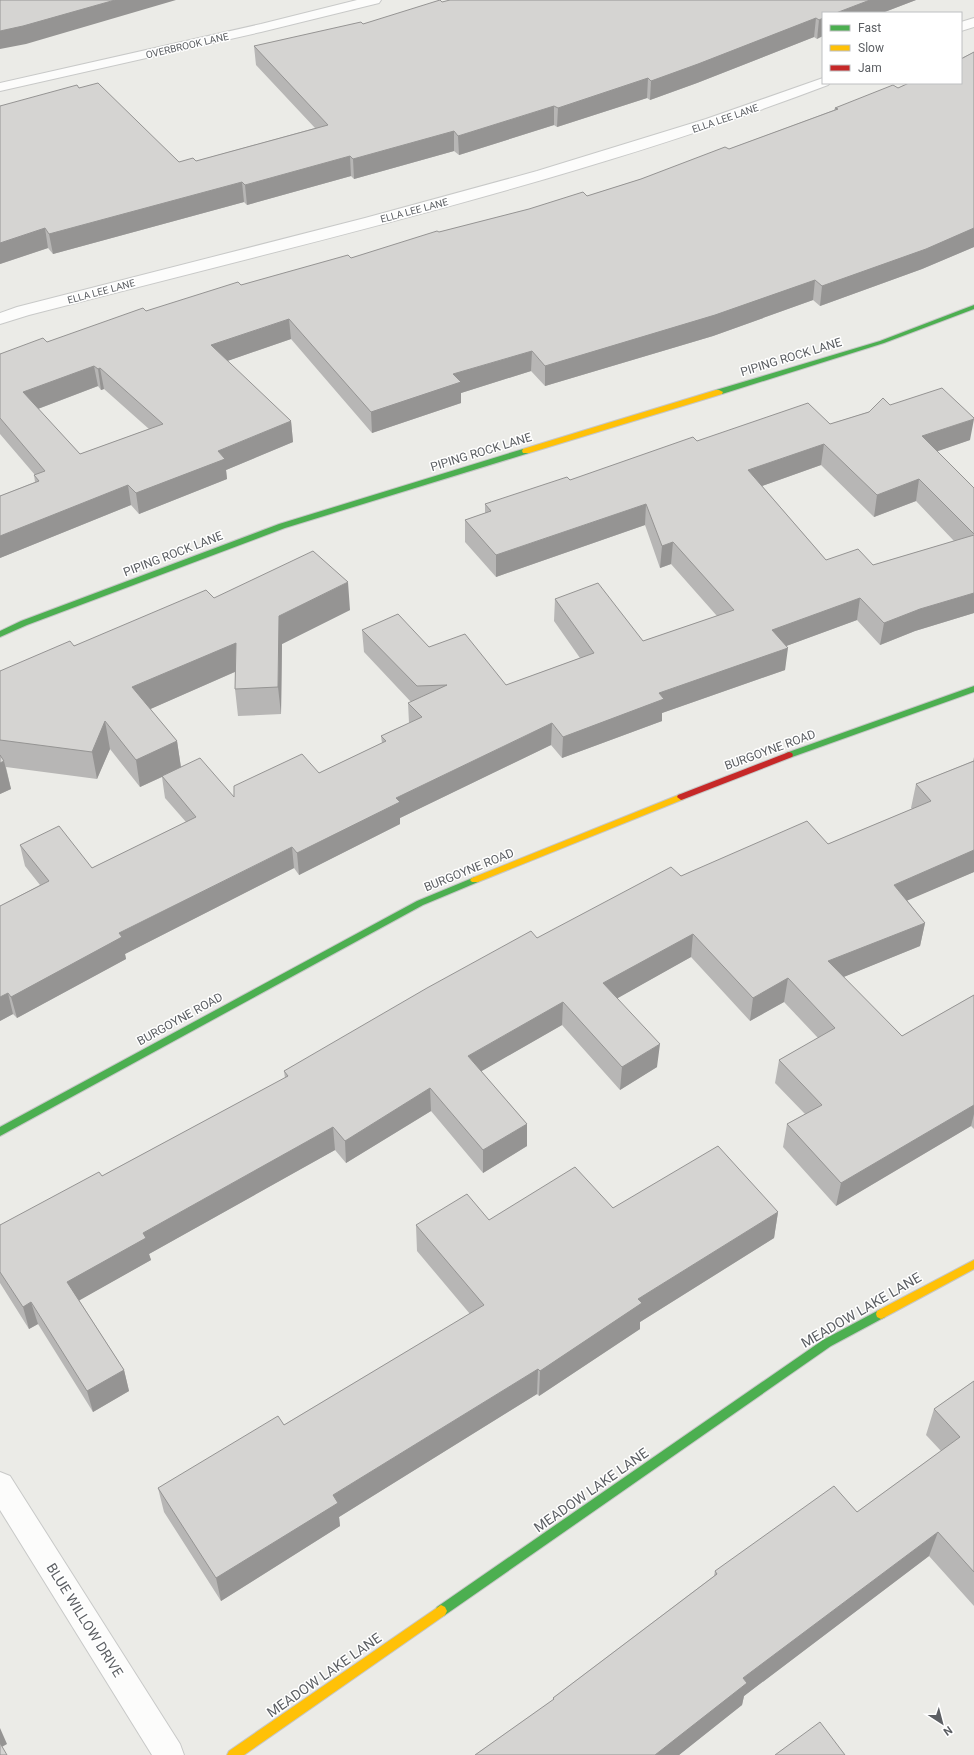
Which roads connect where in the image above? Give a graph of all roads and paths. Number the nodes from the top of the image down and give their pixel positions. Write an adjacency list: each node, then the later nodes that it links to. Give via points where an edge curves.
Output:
1 (374, 0): 5 (street, OVERBROOK LANE)
2 (974, 22): 3 (street)
3 (962, 27)
4 (822, 82): 7 (street, ELLA LEE LANE, via 622,153)
5 (0, 87)
6 (974, 307): 8 (street, PIPING ROCK LANE, via 882,342 282,526)
7 (0, 319)
8 (0, 634)
9 (974, 689): 10 (street, BURGOYNE ROAD, via 729,778 420,903)
10 (0, 1132)
11 (974, 1264): 14 (street, MEADOW LAKE LANE, via 828,1343)
12 (0, 1485): 13 (street, BLUE WILLOW DRIVE)
13 (169, 1755)
14 (233, 1755)

